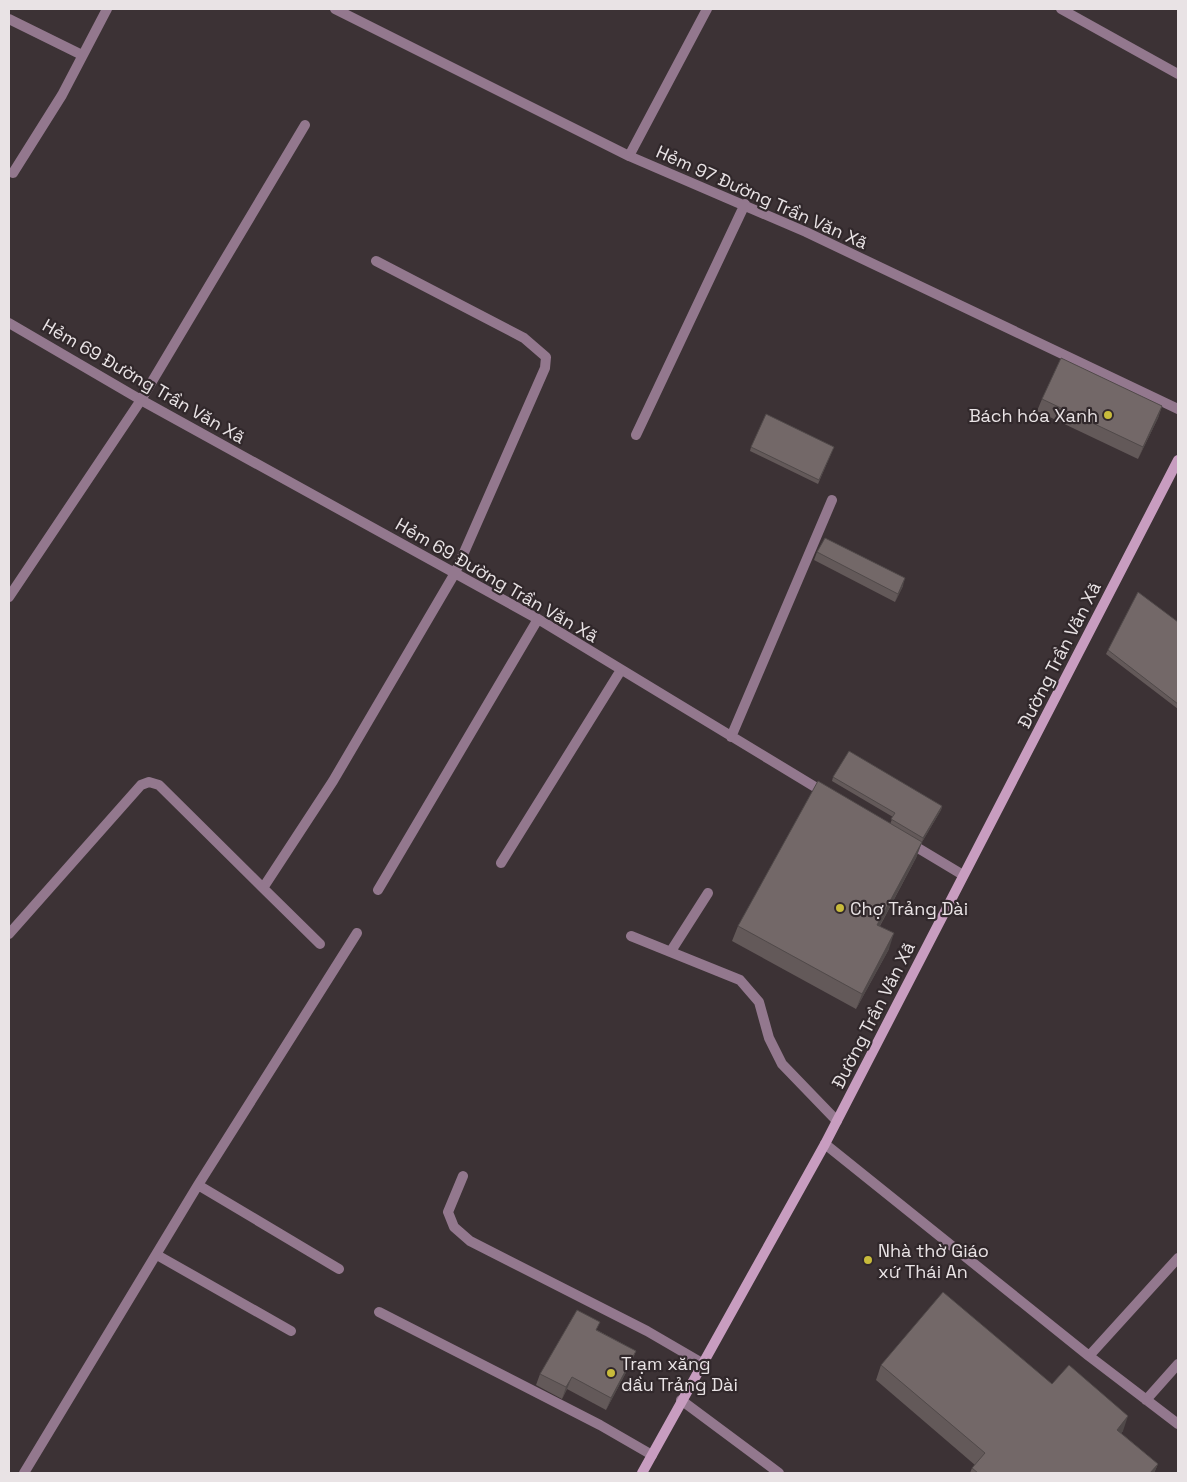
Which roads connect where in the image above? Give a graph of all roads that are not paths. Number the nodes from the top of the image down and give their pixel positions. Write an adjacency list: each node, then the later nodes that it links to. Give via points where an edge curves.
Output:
1 (107, 9): 6 (street)
2 (335, 9): 9 (street, Hẻm 97 Đường Trần Văn Xã)
3 (707, 9): 9 (street)
4 (1061, 9): 7 (street)
5 (9, 19): 6 (street)
6 (82, 55): 10 (street, via 62,95)
7 (1178, 74)
8 (305, 126): 14 (street)
9 (629, 156): 11 (street, Hẻm 97 Đường Trần Văn Xã)
10 (13, 173)
11 (744, 204): 15 (street, Hẻm 97 Đường Trần Văn Xã); 16 (street)
12 (376, 260): 19 (street, via 524,338 546,357 546,368)
13 (9, 323): 14 (street, Hẻm 69 Đường Trần Văn Xã)
14 (141, 400): 19 (street, Hẻm 69 Đường Trần Văn Xã); 20 (street)
15 (1178, 409)
16 (636, 435)
17 (1178, 460): 27 (street, Đường Trần Văn Xã)
18 (832, 500): 23 (street)
19 (455, 573): 21 (street, Hẻm 69 Đường Trần Văn Xã); 28 (street, via 333,781)
20 (9, 596)
21 (538, 619): 22 (street, Hẻm 69 Đường Trần Văn Xã); 29 (street)
22 (620, 670): 23 (street, Hẻm 69 Đường Trần Văn Xã); 26 (street)
23 (731, 737): 24 (street, Hẻm 69 Đường Trần Văn Xã)
24 (834, 798)
25 (895, 834): 27 (street)
26 (501, 863)
27 (963, 875): 36 (street, Đường Trần Văn Xã)
28 (263, 888): 32 (street, via 159,785 149,782 141,785); 34 (street)
29 (378, 890)
30 (708, 893): 35 (street)
31 (357, 933): 39 (street)
32 (9, 934)
33 (631, 936): 35 (street)
34 (320, 944)
35 (670, 951): 36 (street, via 740,980 759,1002 769,1038 782,1064)
36 (837, 1120): 37 (street, Đường Trần Văn Xã)
37 (825, 1144): 45 (street); 46 (street, Đường Trần Văn Xã)
38 (463, 1176): 46 (street, via 448,1212 454,1227 470,1241 647,1331)
39 (198, 1185): 40 (street); 42 (street)
40 (156, 1255): 44 (street); 52 (street)
41 (1178, 1258): 45 (street)
42 (340, 1268)
43 (379, 1312): 51 (street)
44 (291, 1332)
45 (1089, 1356): 49 (street)
46 (702, 1363): 48 (street, Đường Trần Văn Xã)
47 (1178, 1364): 49 (street)
48 (682, 1400): 51 (street, Đường Trần Văn Xã); 54 (street)
49 (1146, 1400): 50 (street)
50 (1178, 1424)
51 (652, 1455): 53 (street, Đường Trần Văn Xã)
52 (24, 1473)
53 (642, 1473)
54 (779, 1473)

